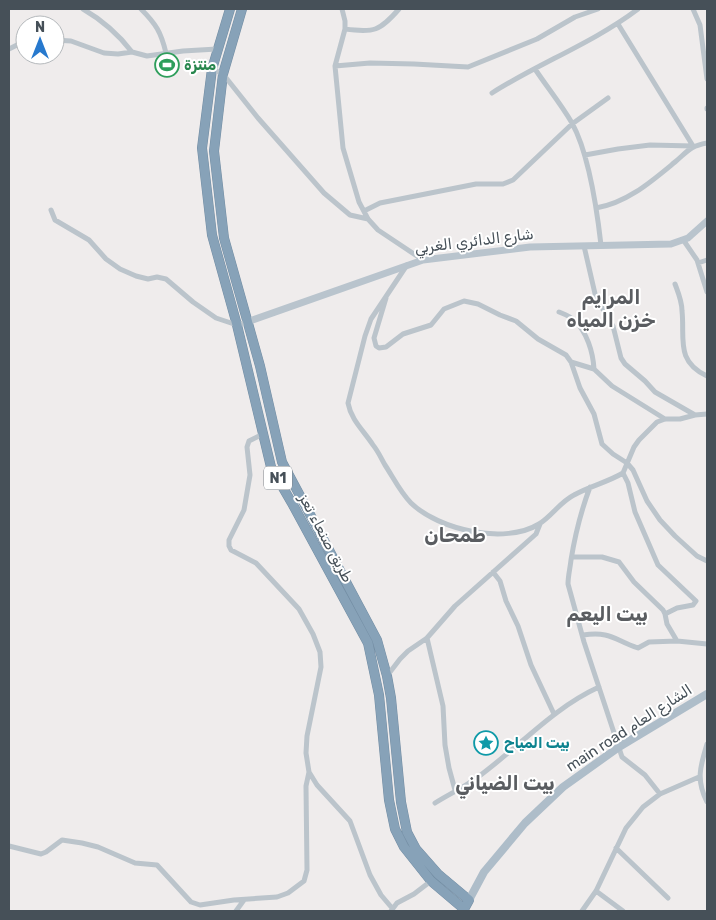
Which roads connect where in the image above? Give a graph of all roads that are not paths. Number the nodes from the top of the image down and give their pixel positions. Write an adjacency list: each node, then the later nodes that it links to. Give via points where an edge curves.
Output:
1 (83, 9): 14 (street, via 119,36)
2 (141, 9): 15 (street, via 157,26)
3 (230, 9): 13 (highway, طريق صنعاء تعز / N1)
4 (242, 9): 19 (highway, طريق صنعاء تعز / N1)
5 (342, 9): 11 (street)
6 (399, 9): 11 (street, via 378,29 366,32)
7 (598, 9): 16 (street, via 575,17 537,39 468,67 414,64)
8 (638, 9): 10 (street)
9 (694, 9): 20 (street, via 700,24)
10 (618, 24): 18 (street); 25 (street)
11 (345, 29): 16 (street)
12 (65, 41): 14 (street, via 104,53)
13 (217, 49): 15 (street); 17 (highway, طريق صنعاء تعز / N1)
14 (132, 52): 15 (street, via 147,56)
15 (166, 53)
16 (335, 66): 29 (street, via 342,148)
17 (212, 68): 19 (street); 44 (highway, طريق صنعاء تعز / N1, via 202,148 212,235)
18 (535, 69): 21 (street); 23 (street)
19 (223, 74): 30 (street, via 324,193 350,215); 43 (highway, طريق صنعاء تعز / N1, via 214,151 224,238)
20 (707, 79)
21 (492, 94)
22 (608, 98): 23 (street)
23 (572, 124): 26 (street); 29 (street, via 513,180 380,203)
24 (707, 143): 25 (street)
25 (693, 146): 26 (street, via 650,145); 27 (street, via 629,197 610,206)
26 (585, 155): 27 (street)
27 (596, 208): 33 (street)
28 (51, 210): 44 (street, via 55,220 90,240 106,259 120,269 148,279 157,276 166,279 216,318)
29 (364, 211): 30 (street)
30 (368, 219): 35 (street, via 378,230)
31 (707, 221): 32 (street)
32 (684, 241): 33 (street, شارع الدائري الغربي); 37 (street)
33 (601, 245): 34 (street, شارع الدائري الغربي)
34 (584, 246): 35 (street, شارع الدائري الغربي, via 530,247); 49 (street, via 596,298 612,326 621,358 656,392)
35 (424, 260): 38 (street, شارع الدائري الغربي)
36 (707, 260): 37 (street)
37 (698, 263): 40 (street)
38 (408, 264): 41 (street); 43 (street, شارع الدائري الغربي)
39 (675, 284): 47 (street, via 682,311 685,356)
40 (707, 292)
41 (386, 298): 45 (street, via 374,338 379,348 386,347 409,331 431,324 444,310 458,303 471,302 516,321); 55 (street, via 374,313 364,336 348,403 350,413 403,494 425,514 466,530 505,534)
42 (559, 312): 46 (street, via 575,321 586,336)
43 (247, 322): 44 (street); 64 (highway, طريق صنعاء تعز / N1, via 282,462 377,640)
44 (237, 325): 51 (highway, طريق صنعاء تعز / N1)
45 (572, 362): 46 (street); 52 (street, via 580,388 598,425 602,444)
46 (594, 369): 50 (street, via 612,386)
47 (707, 376)
48 (707, 414): 49 (street)
49 (695, 415): 50 (street)
50 (665, 418): 52 (street, via 639,440)
51 (263, 434): 65 (highway, طريق صنعاء تعز / N1, via 271,467 368,643); 71 (street, via 249,441 248,491 229,546 238,555 256,563 299,609 320,652 321,666 306,736)
52 (627, 464): 53 (street); 57 (street, via 660,520 682,543)
53 (623, 473): 54 (street); 59 (street, via 635,512 658,565 696,601 694,605)
54 (590, 487): 55 (street, via 562,503); 56 (street)
55 (540, 524): 58 (street, via 536,534)
56 (572, 557): 59 (street, via 602,557 620,562 634,582); 60 (street, via 568,584)
57 (707, 561)
58 (493, 572): 61 (street, via 455,606); 68 (street, via 500,581 531,665)
59 (665, 614): 62 (street)
60 (583, 635): 62 (street, via 613,636 638,648 649,642); 66 (street)
61 (427, 638): 64 (street, via 408,651); 73 (street, via 443,706 449,768)
62 (677, 641): 63 (street)
63 (707, 644)
64 (388, 676): 65 (highway); 83 (highway, طريق صنعاء تعز / N1, via 407,832 416,849 438,874)
65 (376, 678): 79 (highway, طريق صنعاء تعز / N1, via 395,829 404,847)
66 (600, 688): 68 (street, via 582,695); 70 (street)
67 (707, 694): 70 (main road, main road الشارع العام)
68 (554, 714): 73 (street, via 476,778)
69 (707, 744): 72 (street)
70 (619, 748): 74 (street, via 622,757); 83 (main road, main road الشارع العام, via 563,786 525,823 484,872)
71 (309, 772): 82 (street, via 304,881 277,897); 84 (street, via 350,821 370,875)
72 (699, 776): 74 (street); 75 (street)
73 (455, 790): 76 (street)
74 (660, 794): 78 (street, via 643,807 626,828)
75 (707, 802)
76 (435, 803)
77 (9, 846): 82 (street, via 42,854 62,840 82,843 135,863 157,865 191,902 200,905)
78 (616, 848): 80 (street); 81 (street)
79 (431, 881): 84 (street); 85 (highway, طريق صنعاء تعز / N1)
80 (596, 891): 87 (street); 88 (street)
81 (668, 898)
82 (244, 900): 86 (street)
83 (469, 900): 85 (highway, طريق صنعاء تعز / N1)
84 (391, 910)
85 (464, 910)
86 (236, 911)
87 (582, 911)
88 (623, 911)

